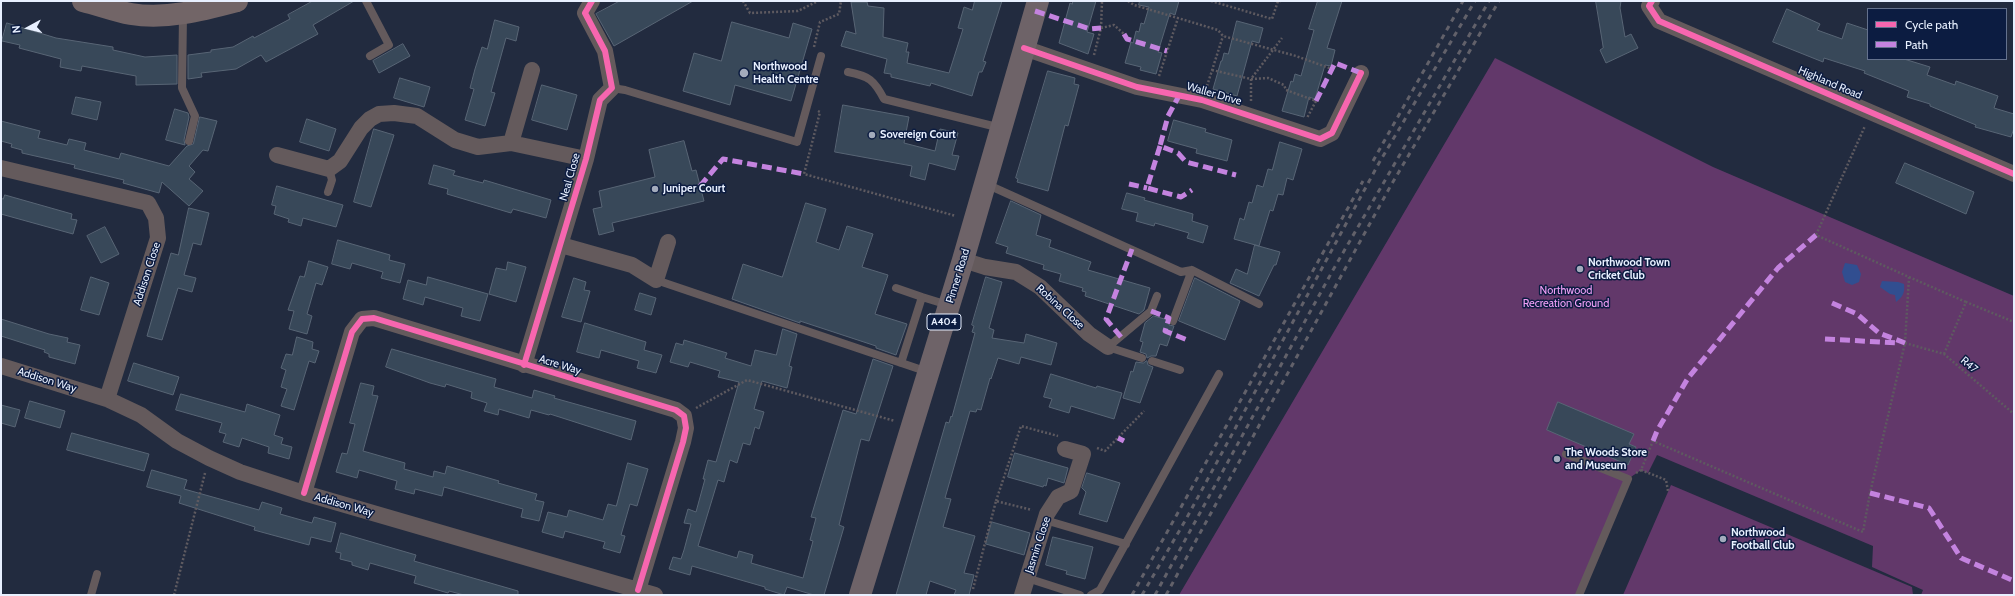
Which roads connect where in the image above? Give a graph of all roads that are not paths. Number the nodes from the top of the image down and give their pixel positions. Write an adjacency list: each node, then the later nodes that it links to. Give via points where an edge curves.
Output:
1 (83, 1): 7 (street, via 132,14)
2 (237, 1): 7 (street)
3 (366, 1): 9 (lane, via 389,45)
4 (592, 1): 14 (street, via 585,13 605,51)
5 (1038, 1): 8 (main road, Pinner Road / A404)
6 (1652, 1): 22 (street, Highland Road, via 1649,6 1659,21)
7 (183, 14): 16 (lane, via 182,88 195,116)
8 (1024, 48): 13 (street, Waller Drive, via 1154,92 1180,94 1202,100 1320,139 1332,133); 15 (main road, Pinner Road / A404)
9 (370, 56)
10 (821, 56): 14 (lane, via 797,142)
11 (532, 70): 17 (street)
12 (848, 72): 15 (lane, via 864,75 876,84 884,99)
13 (1361, 73)
14 (612, 88): 19 (street, Neal Close, via 600,100)
15 (1001, 128): 23 (main road, Pinner Road / A404)
16 (189, 140)
17 (511, 143): 19 (street); 21 (street, via 478,147 454,140 417,116 379,114 365,123 340,161)
18 (277, 155): 21 (street)
19 (586, 159): 26 (street, Neal Close)
20 (1, 168): 45 (street, Addison Close, via 148,203 156,218 158,238)
21 (330, 169): 24 (lane, via 332,180)
22 (2014, 174)
23 (985, 184): 27 (main road, Pinner Road / A404); 28 (lane, via 1180,272)
24 (328, 192)
25 (668, 242): 29 (street)
26 (561, 245): 29 (street, via 632,265); 40 (street, Neal Close)
27 (963, 260): 34 (main road, Pinner Road / A404); 36 (street, Robina Close, via 1016,272 1040,288)
28 (1192, 270): 33 (lane); 35 (lane)
29 (656, 280): 39 (lane)
30 (896, 288): 32 (lane)
31 (1157, 296): 36 (lane, via 1151,311)
32 (922, 297): 34 (lane); 39 (lane)
33 (1259, 304)
34 (949, 306): 43 (main road, Pinner Road / A404)
35 (1173, 321)
36 (1108, 347): 37 (lane)
37 (1142, 358)
38 (1152, 361): 42 (lane)
39 (901, 363): 43 (lane)
40 (524, 365): 48 (street, Acre Way, via 374,318 362,319 352,332); 53 (street, Acre Way, via 676,410 684,416 686,428 683,442)
41 (1, 366): 45 (street, Addison Way)
42 (1180, 370)
43 (928, 372): 56 (main road, Pinner Road / A404)
44 (1219, 374): 50 (lane)
45 (107, 398): 48 (street, Addison Way, via 141,415 208,458 240,472)
46 (1062, 442): 49 (street, Jasmin Close, via 1083,454 1071,491 1058,497)
47 (1566, 454): 60 (lane, via 1628,479)
48 (304, 493): 53 (street, Addison Way)
49 (1046, 517): 50 (lane); 52 (street, Jasmin Close)
50 (1126, 544): 59 (lane, via 1100,590)
51 (97, 574): 54 (lane)
52 (1027, 578): 57 (street, Jasmin Close); 58 (lane)
53 (638, 590): 55 (street, Addison Way)
54 (91, 595)
55 (655, 595)
56 (860, 595)
57 (1022, 595)
58 (1080, 595)
59 (1091, 595)
60 (1579, 595)

